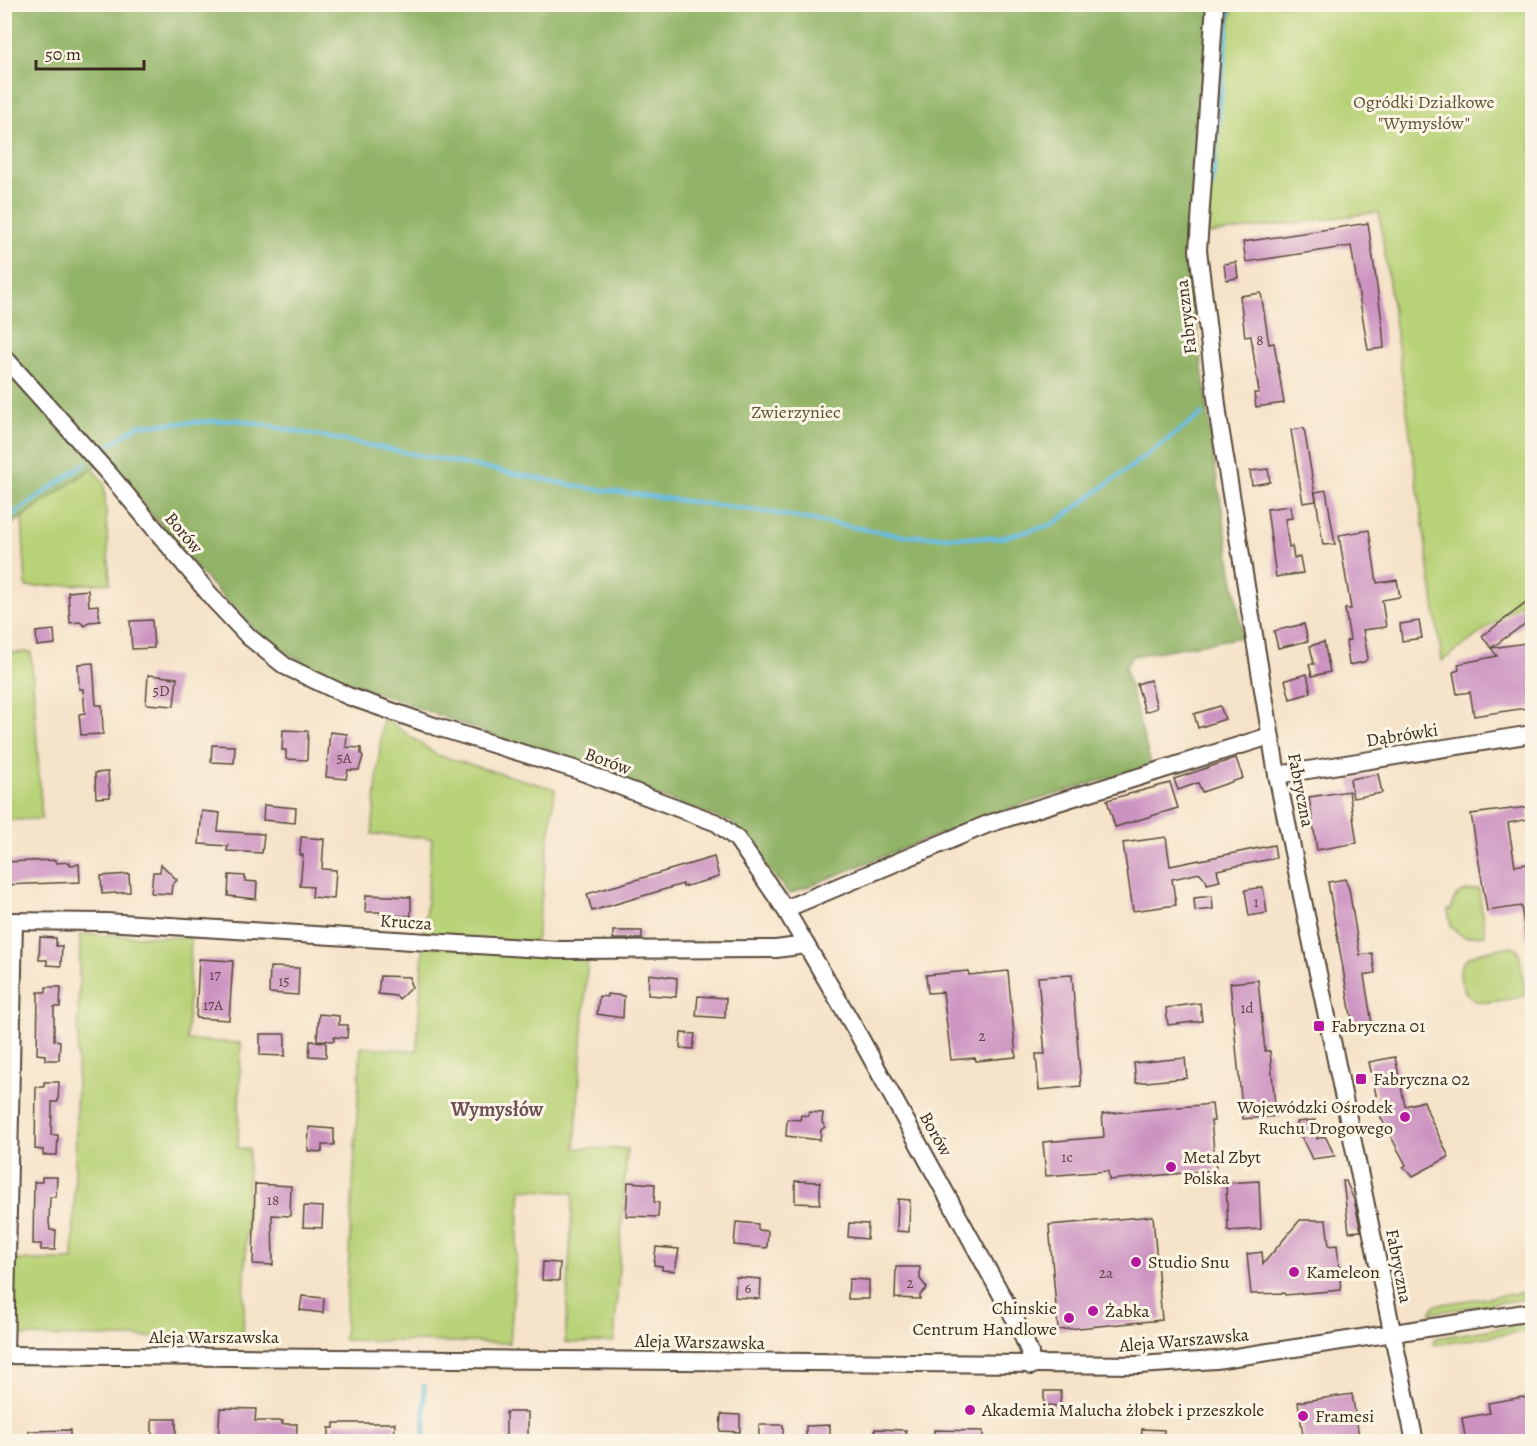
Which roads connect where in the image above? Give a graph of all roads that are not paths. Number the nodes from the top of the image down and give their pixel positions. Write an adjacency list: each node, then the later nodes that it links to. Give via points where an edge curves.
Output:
1 (1215, 4): 4 (street, Fabryczna, via 1198,250 1219,421)
2 (4, 357): 6 (street, Borów, via 216,602 249,637 285,666 348,696 574,769 717,823 737,839)
3 (1533, 734): 5 (street, Dąbrówki)
4 (1270, 736): 5 (street, Fabryczna); 6 (street, via 988,824)
5 (1277, 775): 10 (street, Fabryczna)
6 (785, 909): 8 (street, Borów)
7 (9, 921): 8 (street, Krucza, via 106,922 558,950 776,949); 11 (street)
8 (806, 945): 12 (street, Borów, via 1017,1323 1030,1353)
9 (1533, 1311): 10 (street, Aleja Warszawska)
10 (1392, 1333): 12 (street, Aleja Warszawska, via 1216,1359 1138,1365); 13 (street, Fabryczna)
11 (5, 1355): 12 (street, Aleja Warszawska)
12 (1031, 1366)
13 (1415, 1442)

